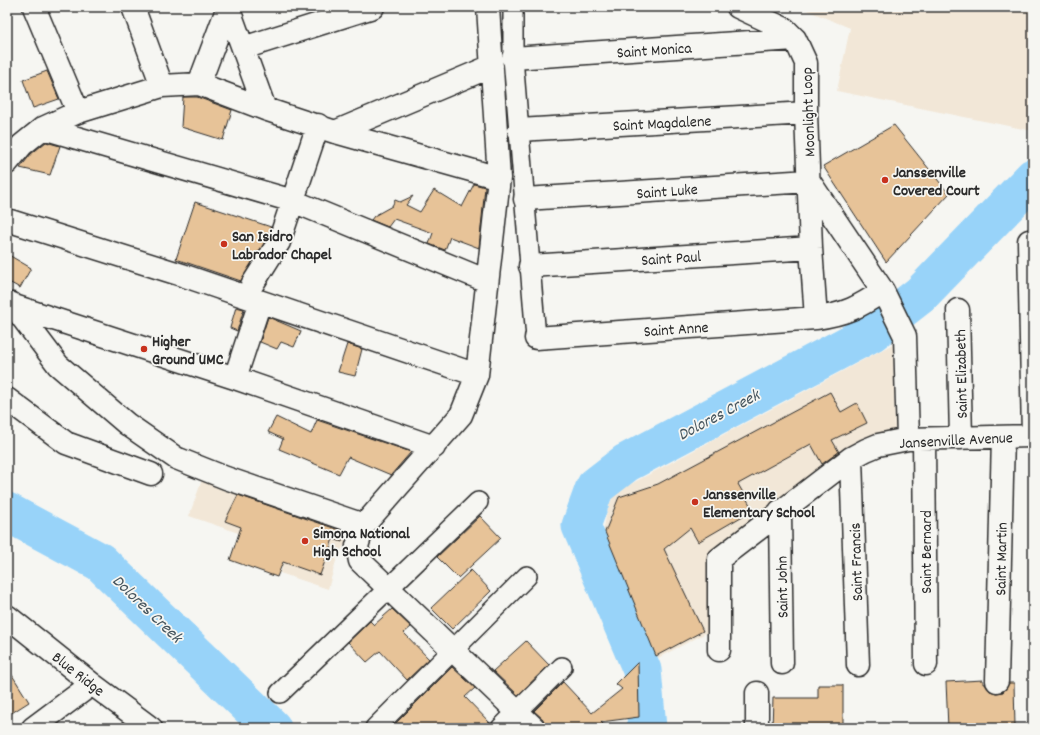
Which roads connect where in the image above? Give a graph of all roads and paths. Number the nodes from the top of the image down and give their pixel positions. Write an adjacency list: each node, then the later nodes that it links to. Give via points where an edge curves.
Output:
1 (34, 7): 15 (street)
2 (133, 7): 13 (street)
3 (228, 7): 9 (street); 12 (street)
4 (373, 7): 9 (street)
5 (488, 7): 11 (street)
6 (513, 7): 10 (street)
7 (738, 7): 8 (street, Moonlight Loop, via 775,23)
8 (795, 39): 10 (street, Saint Monica); 16 (street, Moonlight Loop, via 806,63)
9 (243, 48): 14 (street)
10 (513, 58): 19 (street)
11 (492, 66): 18 (street); 21 (street)
12 (199, 84): 13 (street); 14 (street)
13 (162, 86): 15 (street)
14 (265, 109): 18 (street)
15 (78, 112): 17 (street)
16 (806, 113): 19 (street, Saint Magdalene); 22 (street, Moonlight Loop)
17 (43, 128): 20 (street, via 22,145); 24 (street)
18 (326, 128): 21 (street); 24 (street)
19 (519, 130): 23 (street)
20 (7, 163)
21 (499, 178): 29 (street)
22 (809, 181): 23 (street, Saint Luke); 27 (street, Moonlight Loop); 31 (street)
23 (525, 200): 28 (street)
24 (293, 201): 29 (street); 30 (street, via 279,242)
25 (7, 220): 30 (street, via 182,275)
26 (1030, 242): 39 (street)
27 (811, 248): 28 (street, Saint Paul); 34 (street, Moonlight Loop)
28 (530, 266): 35 (street)
29 (487, 281): 36 (street)
30 (256, 294): 36 (street); 37 (street)
31 (887, 298): 34 (street, via 831,316); 42 (street, via 905,336)
32 (10, 303): 37 (street); 48 (street, via 58,365 127,424 176,458 226,478)
33 (958, 310): 41 (street, Saint Elizabeth)
34 (816, 318): 35 (street, Saint Anne)
35 (536, 338)
36 (477, 375): 43 (street, via 461,415)
37 (235, 378): 43 (street)
38 (7, 399): 45 (street, via 66,443)
39 (1033, 436): 40 (street, Jansenville Avenue)
40 (1003, 437): 41 (street, Jansenville Avenue); 58 (street, Saint Martin)
41 (961, 438): 42 (street, Jansenville Avenue)
42 (916, 439): 44 (street, Jansenville Avenue, via 878,445); 55 (street, Saint Bernard)
43 (434, 447): 48 (street)
44 (851, 458): 47 (street, Jansenville Avenue); 56 (street, Saint Francis)
45 (151, 474)
46 (478, 502): 50 (street)
47 (780, 511): 53 (street, Jansenville Avenue, via 719,559); 54 (street, Saint John)
48 (364, 525): 50 (street, via 357,546 360,561)
49 (527, 576): 52 (street)
50 (389, 588): 52 (street); 60 (street)
51 (7, 616): 59 (street, Blue Ridge)
52 (453, 650): 62 (street); 65 (street)
53 (719, 650)
54 (782, 663)
55 (926, 664)
56 (858, 665)
57 (562, 667): 62 (street)
58 (997, 681)
59 (92, 684): 63 (street); 64 (street, Blue Ridge)
60 (280, 692)
61 (756, 693): 68 (street)
62 (517, 712): 66 (street); 67 (street)
63 (33, 728)
64 (151, 728)
65 (375, 728)
66 (500, 728)
67 (534, 728)
68 (757, 728)

